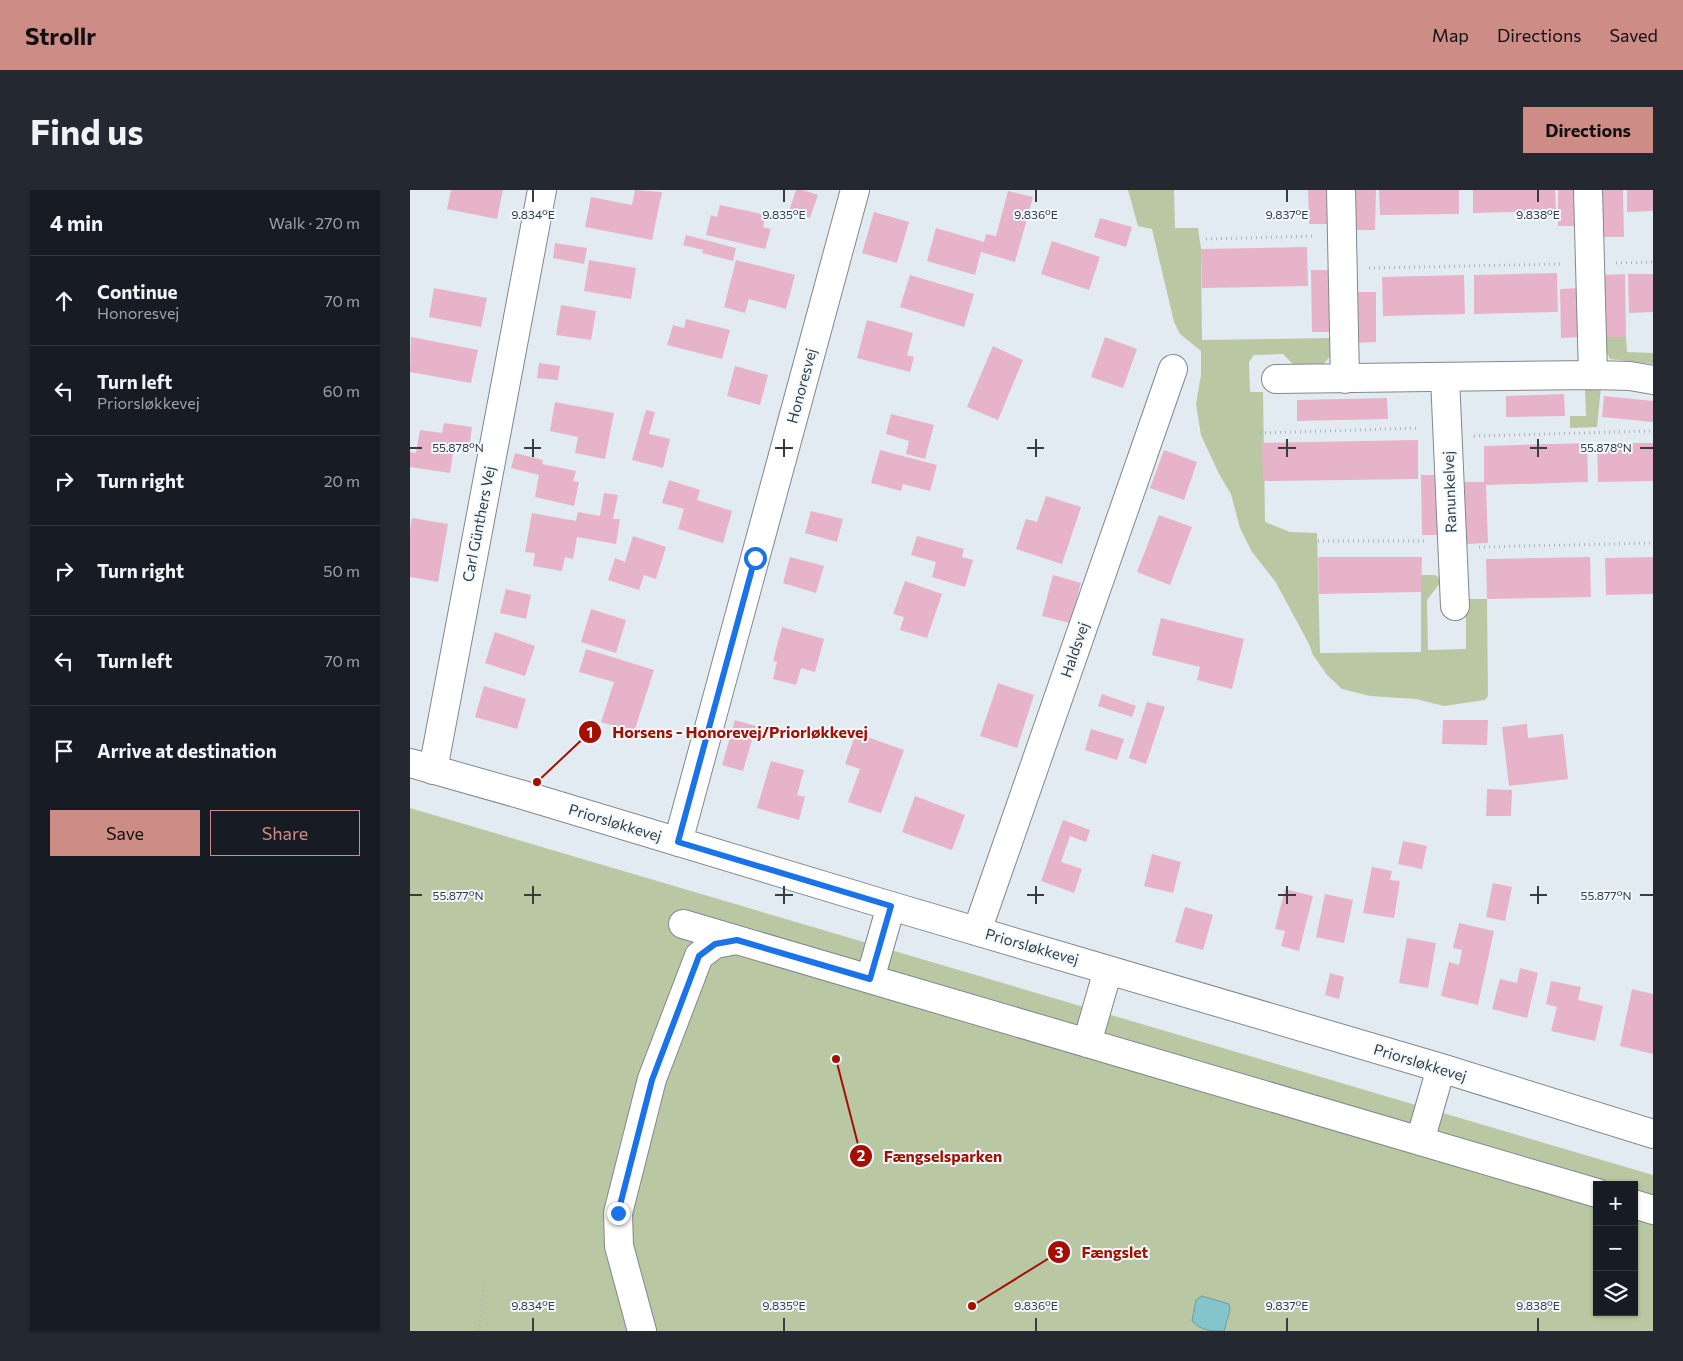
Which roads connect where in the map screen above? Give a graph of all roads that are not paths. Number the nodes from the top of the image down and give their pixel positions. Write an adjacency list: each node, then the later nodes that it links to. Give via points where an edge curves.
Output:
1 (542, 190): 12 (street, Carl Günthers Vej)
2 (854, 190): 13 (street, Honoresvej)
3 (1341, 190): 8 (street)
4 (1588, 190): 6 (street)
5 (1173, 369): 16 (street, Haldsvej)
6 (1593, 374): 7 (street); 10 (street)
7 (1445, 377): 8 (street); 11 (street, Ranunkelvej)
8 (1345, 379): 9 (street)
9 (1276, 380)
10 (1653, 380)
11 (1455, 606)
12 (422, 766): 13 (street, Priorsløkkevej)
13 (678, 842): 14 (street, Priorsløkkevej)
14 (891, 906): 16 (street, Priorsløkkevej); 19 (street)
15 (683, 924): 17 (street)
16 (978, 931): 18 (street, Priorsløkkevej)
17 (737, 940): 19 (street); 27 (street, via 715,944 699,956 652,1080 618,1213 619,1246)
18 (1108, 970): 20 (street); 21 (street, Priorsløkkevej)
19 (870, 979): 20 (street)
20 (1087, 1043): 23 (street)
21 (1441, 1068): 22 (street, Priorsløkkevej); 23 (street)
22 (1653, 1134)
23 (1420, 1141): 24 (street)
24 (1593, 1192)
25 (1638, 1205): 26 (street)
26 (1653, 1210)
27 (642, 1331)

